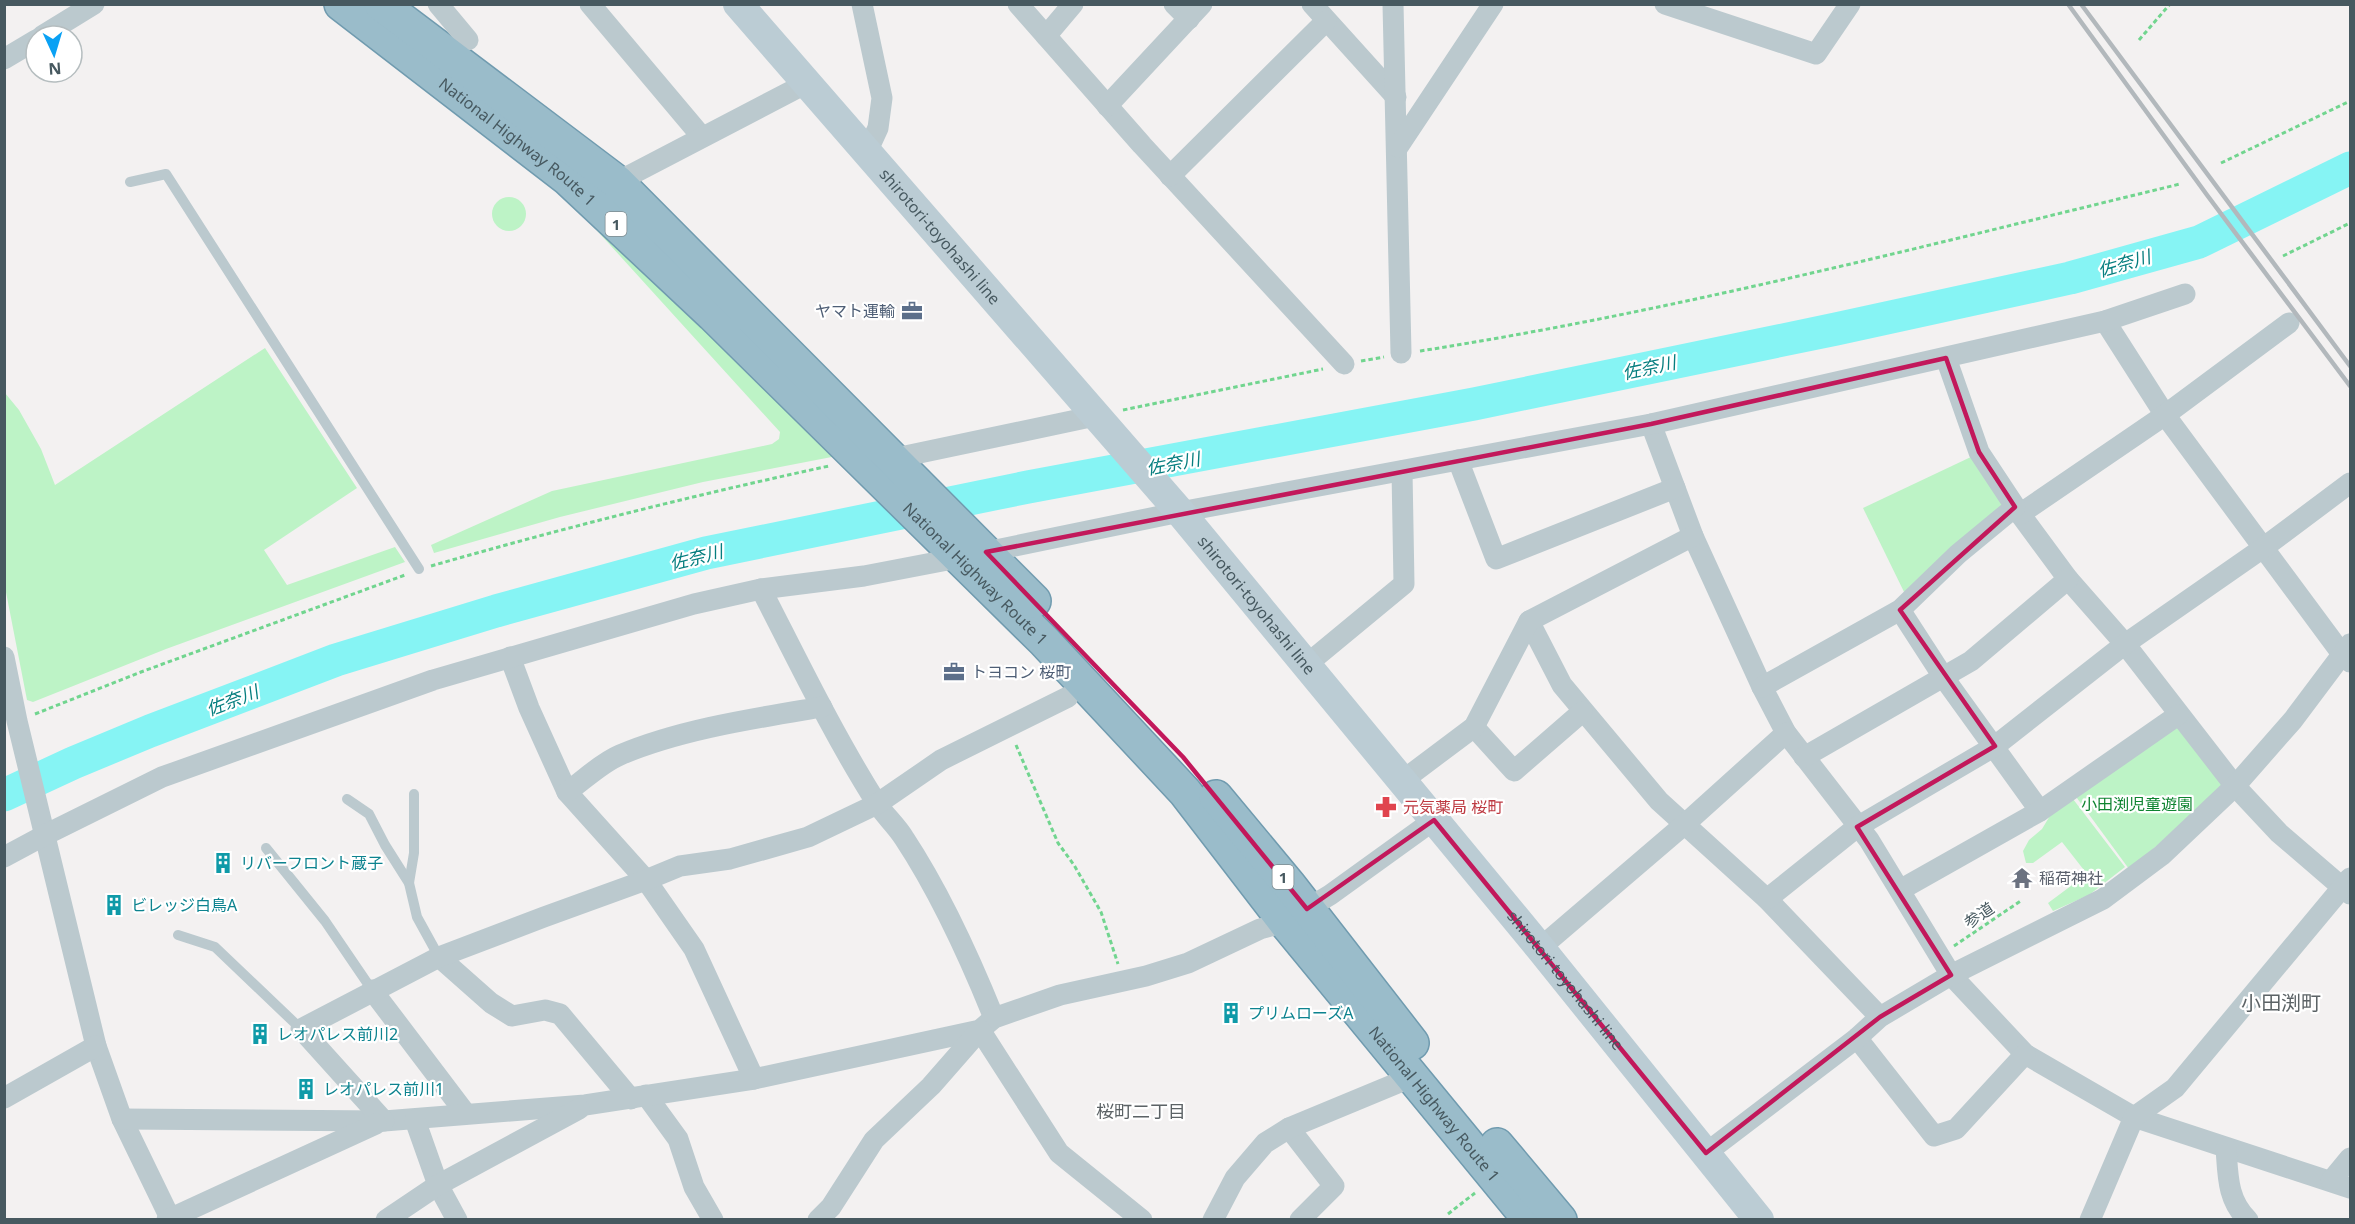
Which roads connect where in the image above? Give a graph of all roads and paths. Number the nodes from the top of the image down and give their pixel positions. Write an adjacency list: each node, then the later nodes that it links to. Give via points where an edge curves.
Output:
1 (94, 4): 19 (street)
2 (341, 4): 49 (highway, National Highway Route 1 / 1, via 568,179)
3 (381, 4): 35 (highway, National Highway Route 1 / 1)
4 (438, 4): 21 (street)
5 (590, 4): 29 (street)
6 (738, 4): 25 (main road, shirotori-toyohashi line)
7 (862, 4): 31 (street, via 882,98 878,128)
8 (1018, 4): 20 (street)
9 (1073, 4): 20 (street)
10 (1311, 4): 18 (street)
11 (1394, 4): 26 (street)
12 (1493, 4): 30 (street)
13 (1665, 4): 17 (street)
14 (1850, 4): 17 (street, via 1816,54)
15 (2170, 4): 22 (path)
16 (1189, 9): 28 (street)
17 (1693, 9)
18 (1326, 21): 26 (street); 33 (street)
19 (62, 24)
20 (1046, 36): 28 (street)
21 (468, 40)
22 (2139, 40)
23 (24, 47): 24 (street)
24 (4, 59)
25 (805, 84): 29 (street); 31 (main road, shirotori-toyohashi line)
26 (1396, 97): 30 (street)
27 (2350, 101): 32 (path)
28 (1107, 106): 33 (street)
29 (702, 137): 35 (street)
30 (1398, 147): 42 (street)
31 (866, 154): 46 (main road, shirotori-toyohashi line)
32 (2221, 163)
33 (1170, 176): 44 (street)
34 (130, 182): 58 (lane, via 166,174)
35 (617, 182): 49 (highway, National Highway Route 1 / 1)
36 (2180, 184): 42 (path, via 1684,300 1528,334)
37 (2350, 223): 38 (path)
38 (2283, 256)
39 (2186, 294): 40 (street)
40 (2105, 321): 43 (street); 45 (street)
41 (2289, 323): 45 (street)
42 (1401, 354): 44 (path)
43 (1946, 358): 47 (street); 53 (street, via 1979,452)
44 (1344, 364): 46 (path)
45 (2165, 415): 53 (street); 56 (street)
46 (1095, 416): 49 (street); 54 (main road, shirotori-toyohashi line)
47 (1651, 424): 48 (street); 52 (street)
48 (1458, 460): 50 (street); 52 (street, via 1496,559)
49 (874, 462): 57 (highway, National Highway Route 1 / 1); 58 (path, via 704,493)
50 (1402, 471): 54 (street); 67 (street, via 1404,584)
51 (2350, 483): 56 (street)
52 (1675, 488): 55 (street)
53 (2018, 511): 59 (street); 61 (street, via 1958,554)
54 (1180, 512): 57 (street); 67 (main road, shirotori-toyohashi line)
55 (1694, 536): 62 (street); 69 (street)
56 (2263, 548): 63 (street); 64 (street)
57 (972, 555): 60 (street, via 864,576); 99 (highway, National Highway Route 1 / 1, via 1183,757)
58 (419, 569): 74 (path, via 141,672)
59 (2068, 579): 63 (street); 68 (street, via 1971,661)
60 (761, 590): 66 (street, via 694,604); 71 (street)
61 (1900, 610): 68 (street); 69 (street)
62 (1529, 621): 72 (street, via 1562,686); 76 (street)
63 (2125, 644): 73 (street); 78 (street)
64 (2348, 653): 81 (street)
65 (4, 657): 74 (street)
66 (510, 657): 82 (street); 90 (street, via 433,680 162,777)
67 (1306, 665): 80 (main road, shirotori-toyohashi line)
68 (1944, 678): 78 (street); 79 (street)
69 (1762, 687): 77 (street)
70 (1068, 697): 75 (street)
71 (822, 707): 82 (street, via 742,721 618,755); 85 (street)
72 (1582, 712): 76 (street, via 1514,771); 88 (street, via 1659,801)
73 (2178, 714): 81 (street); 86 (street)
74 (14, 726): 90 (street)
75 (1008, 727): 85 (street, via 941,760); 105 (path, via 1058,843 1101,912)
76 (1474, 727): 80 (street)
77 (1786, 733): 79 (street); 88 (street)
78 (1995, 746): 86 (street); 89 (street)
79 (1804, 757): 89 (street)
80 (1402, 781): 87 (main road, shirotori-toyohashi line)
81 (2235, 786): 95 (street, via 2279,833); 104 (street, via 2162,855 2103,899)
82 (567, 792): 93 (street)
83 (414, 794): 94 (lane, via 414,853)
84 (348, 800): 94 (lane, via 369,814)
85 (877, 804): 93 (street, via 808,837 730,859 680,866); 108 (street, via 904,838 973,965)
86 (2040, 811): 96 (street)
87 (1434, 820): 99 (street); 101 (main road, shirotori-toyohashi line)
88 (1685, 824): 97 (street); 101 (street)
89 (1857, 827): 96 (street); 97 (street)
90 (43, 829): 92 (street); 111 (street)
91 (266, 848): 106 (lane, via 325,921)
92 (4, 857)
93 (646, 880): 103 (street); 114 (street, via 694,949)
94 (409, 883): 103 (lane, via 417,917)
95 (2348, 887): 119 (street, via 2175,1088)
96 (1900, 890): 104 (street)
97 (1767, 899): 107 (street)
98 (2022, 900): 102 (path, 参道)
99 (1296, 916): 105 (street, via 1188,963); 113 (highway, National Highway Route 1 / 1); 140 (highway, National Highway Route 1 / 1, via 1429,1064)
100 (178, 935): 109 (lane, via 215,948)
101 (1540, 948): 125 (main road, shirotori-toyohashi line)
102 (1950, 949)
103 (439, 957): 106 (street); 115 (street, via 491,1003 512,1016 545,1010 560,1014)
104 (1951, 975): 107 (street); 112 (street)
105 (1124, 980): 108 (street, via 1060,995)
106 (372, 990): 109 (street); 118 (street)
107 (1880, 1017): 110 (street)
108 (987, 1024): 114 (street); 135 (street, via 931,1086 874,1140 831,1207); 136 (street, via 1059,1153)
109 (301, 1029): 122 (street)
110 (1857, 1038): 112 (street, via 1934,1136 1956,1129); 125 (street)
111 (96, 1046): 116 (street); 120 (street)
112 (2025, 1054): 119 (street)
113 (1412, 1077): 123 (street); 139 (highway, National Highway Route 1 / 1)
114 (754, 1078): 115 (street)
115 (639, 1097): 117 (street); 134 (street, via 678,1139 694,1187)
116 (4, 1098)
117 (585, 1106): 118 (street); 128 (street)
118 (466, 1114): 121 (street)
119 (2134, 1118): 124 (street); 142 (street)
120 (122, 1119): 122 (street); 131 (street)
121 (415, 1120): 122 (street); 128 (street)
122 (384, 1121): 131 (street)
123 (1289, 1128): 137 (street, via 1265,1143 1235,1179); 138 (street, via 1334,1186)
124 (2226, 1148): 127 (street); 143 (street, via 2232,1198)
125 (1706, 1154): 141 (main road, shirotori-toyohashi line)
126 (2350, 1158): 127 (street)
127 (2341, 1184)
128 (438, 1185): 132 (street); 133 (street)
129 (1480, 1189): 130 (path)
130 (1448, 1214)
131 (169, 1219)
132 (386, 1220)
133 (458, 1220)
134 (713, 1220)
135 (818, 1220)
136 (1142, 1220)
137 (1213, 1220)
138 (1300, 1220)
139 (1530, 1220)
140 (1560, 1220)
141 (1759, 1220)
142 (2090, 1220)
143 (2248, 1220)

